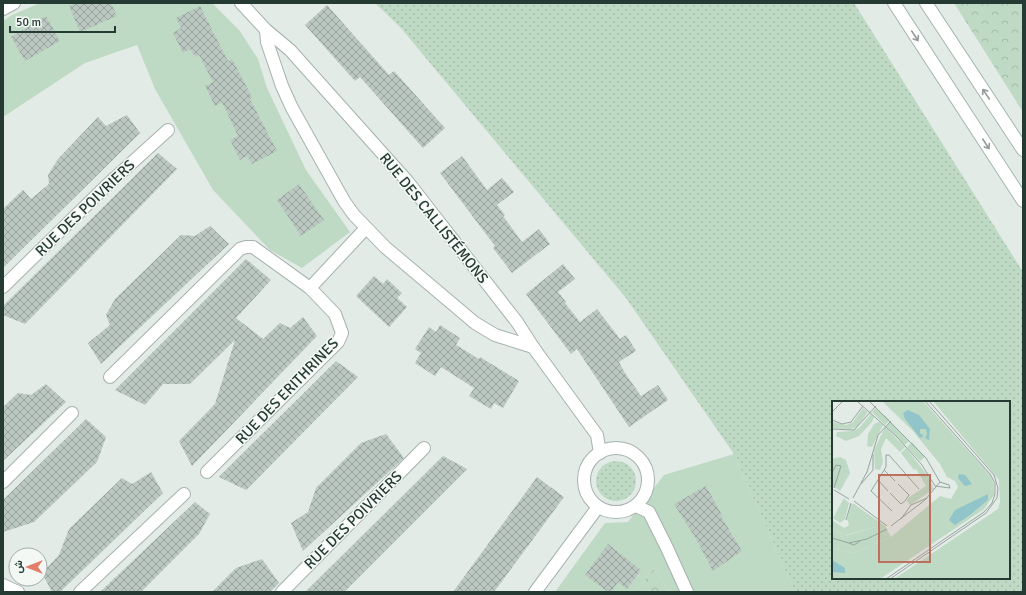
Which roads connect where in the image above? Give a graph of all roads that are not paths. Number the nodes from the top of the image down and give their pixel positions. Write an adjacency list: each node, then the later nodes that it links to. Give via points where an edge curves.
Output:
1 (14, 3): 5 (street)
2 (241, 3): 6 (street, RUE DES CALLISTÉMONS)
3 (894, 3): 9 (street, one-way to 9)
4 (926, 3): 8 (street, one-way to 4)
5 (3, 9)
6 (266, 30): 10 (street, via 267,42 292,108 344,200); 13 (street, RUE DES CALLISTÉMONS, via 290,50 408,182)
7 (168, 130): 11 (street, RUE DES POIVRIERS, via 105,187)
8 (1023, 150)
9 (1023, 201)
10 (366, 228): 12 (street); 13 (street, via 475,323 495,335)
11 (3, 287)
12 (310, 288): 14 (street, RUE DES ERITHRINES, via 253,247 240,249); 18 (street, RUE DES ERITHRINES, via 334,314 342,333 338,342)
13 (533, 346): 17 (street, RUE DES CALLISTÉMONS, via 597,435)
14 (110, 377)
15 (72, 413): 19 (street)
16 (424, 448): 26 (street, RUE DES POIVRIERS)
17 (600, 452): 21 (street, via 615,448 626,450 643,463 648,483); 22 (street, via 585,472 584,482 588,496)
18 (207, 472)
19 (3, 482)
20 (184, 494): 25 (street)
21 (636, 506): 22 (street, via 617,512); 28 (street, via 649,512)
22 (598, 507): 27 (street)
23 (3, 585): 24 (street)
24 (18, 592)
25 (80, 592)
26 (282, 592)
27 (535, 592)
28 (687, 592)

